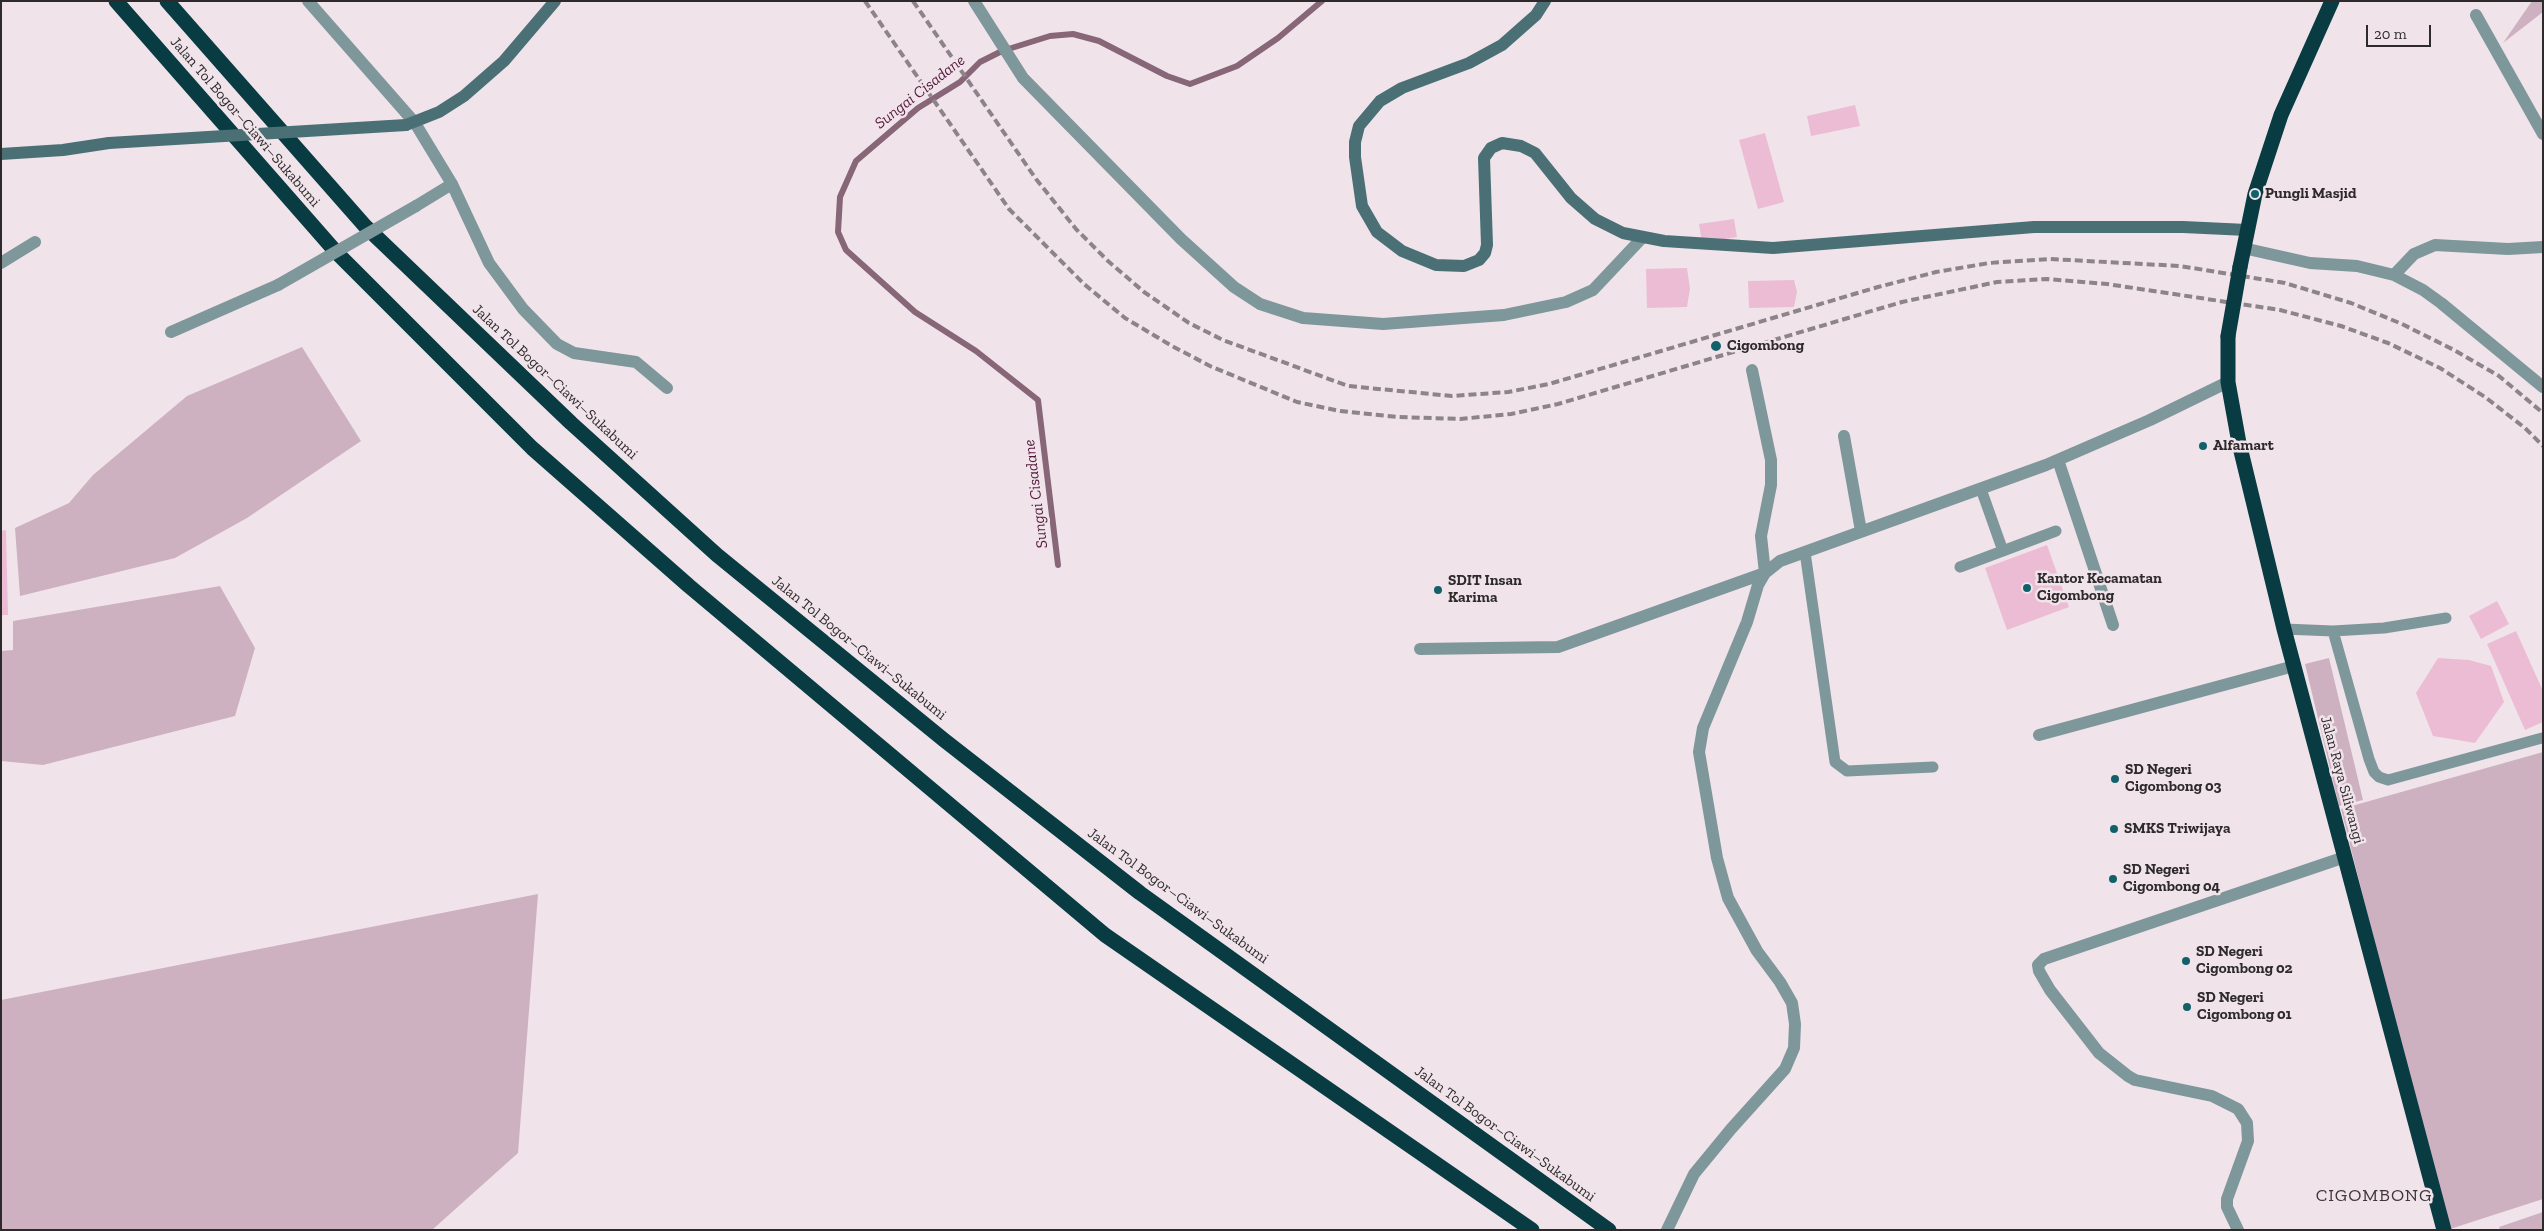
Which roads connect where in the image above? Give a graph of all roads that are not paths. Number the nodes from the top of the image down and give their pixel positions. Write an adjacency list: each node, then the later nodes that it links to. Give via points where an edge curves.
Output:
1 (116, 1): 44 (highway, Jalan Tol Bogor–Ciawi–Sukabumi, via 336,252 532,448 689,586 1105,935)
2 (168, 1): 45 (highway, Jalan Tol Bogor–Ciawi–Sukabumi, via 366,226 571,423 717,555 944,740 1140,893)
3 (308, 1): 9 (street)
4 (555, 1): 9 (main road, via 504,61 464,96)
5 (974, 1): 14 (street, via 1023,78 1181,238 1234,287 1260,304 1303,318 1383,324 1504,315 1566,302 1593,290)
6 (1545, 1): 14 (main road, via 1531,20 1502,45 1469,63 1402,88 1370,110 1358,126 1355,142 1362,206 1377,232 1402,251 1436,265 1473,264 1485,254 1487,245 1484,158 1496,145 1513,144 1542,159 1563,189 1584,211 1608,227)
7 (2332, 1): 13 (highway, Jalan Raya Siliwangi, via 2281,115 2255,194)
8 (2476, 15): 10 (street)
9 (411, 124): 11 (main road, bridge, via 109,143); 12 (street)
10 (2543, 134)
11 (1, 154)
12 (452, 184): 20 (street, bridge, via 278,285); 24 (street, via 489,263 523,309 557,344 574,353 636,362)
13 (2247, 230): 14 (main road, via 2034,227 1773,248); 17 (highway, Jalan Raya Siliwangi)
14 (1642, 238)
15 (35, 242): 18 (street)
16 (2543, 247): 19 (street, via 2435,245 2414,254)
17 (2243, 248): 19 (street, via 2310,263 2357,266); 22 (highway, Jalan Raya Siliwangi, bridge, via 2228,336)
18 (1, 263)
19 (2394, 275): 23 (street, via 2441,303)
20 (171, 332)
21 (1752, 370): 33 (street, via 1772,460 1771,485 1761,536)
22 (2228, 382): 26 (street); 36 (highway, Jalan Raya Siliwangi, via 2239,443)
23 (2543, 387)
24 (667, 388)
25 (1844, 436): 28 (street)
26 (2058, 460): 27 (street); 35 (street)
27 (1981, 489): 28 (street); 30 (lane)
28 (1861, 531): 31 (street)
29 (2056, 531): 30 (lane)
30 (2003, 551): 32 (lane)
31 (1805, 552): 33 (street, via 1780,562); 42 (lane, via 1835,762 1847,772)
32 (1960, 567)
33 (1765, 573): 38 (street, via 1558,647); 46 (street, via 1703,728 1699,752 1728,898 1750,940 1792,1003 1794,1048 1785,1070 1694,1174)
34 (2446, 618): 37 (lane, via 2384,628)
35 (2113, 625)
36 (2284, 629): 37 (lane); 39 (highway, Jalan Raya Siliwangi)
37 (2333, 631): 41 (lane, via 2369,759 2379,777 2388,780)
38 (1420, 649)
39 (2294, 666): 40 (street); 43 (highway, Jalan Raya Siliwangi)
40 (2038, 735)
41 (2542, 738)
42 (1933, 767)
43 (2345, 857): 47 (street, via 2044,959 2038,965 2050,990 2099,1053 2128,1076 2212,1096 2238,1109 2247,1123 2248,1141 2227,1207); 48 (highway, Jalan Raya Siliwangi)
44 (1532, 1230)
45 (1609, 1230)
46 (1667, 1230)
47 (2238, 1230)
48 (2444, 1230)

